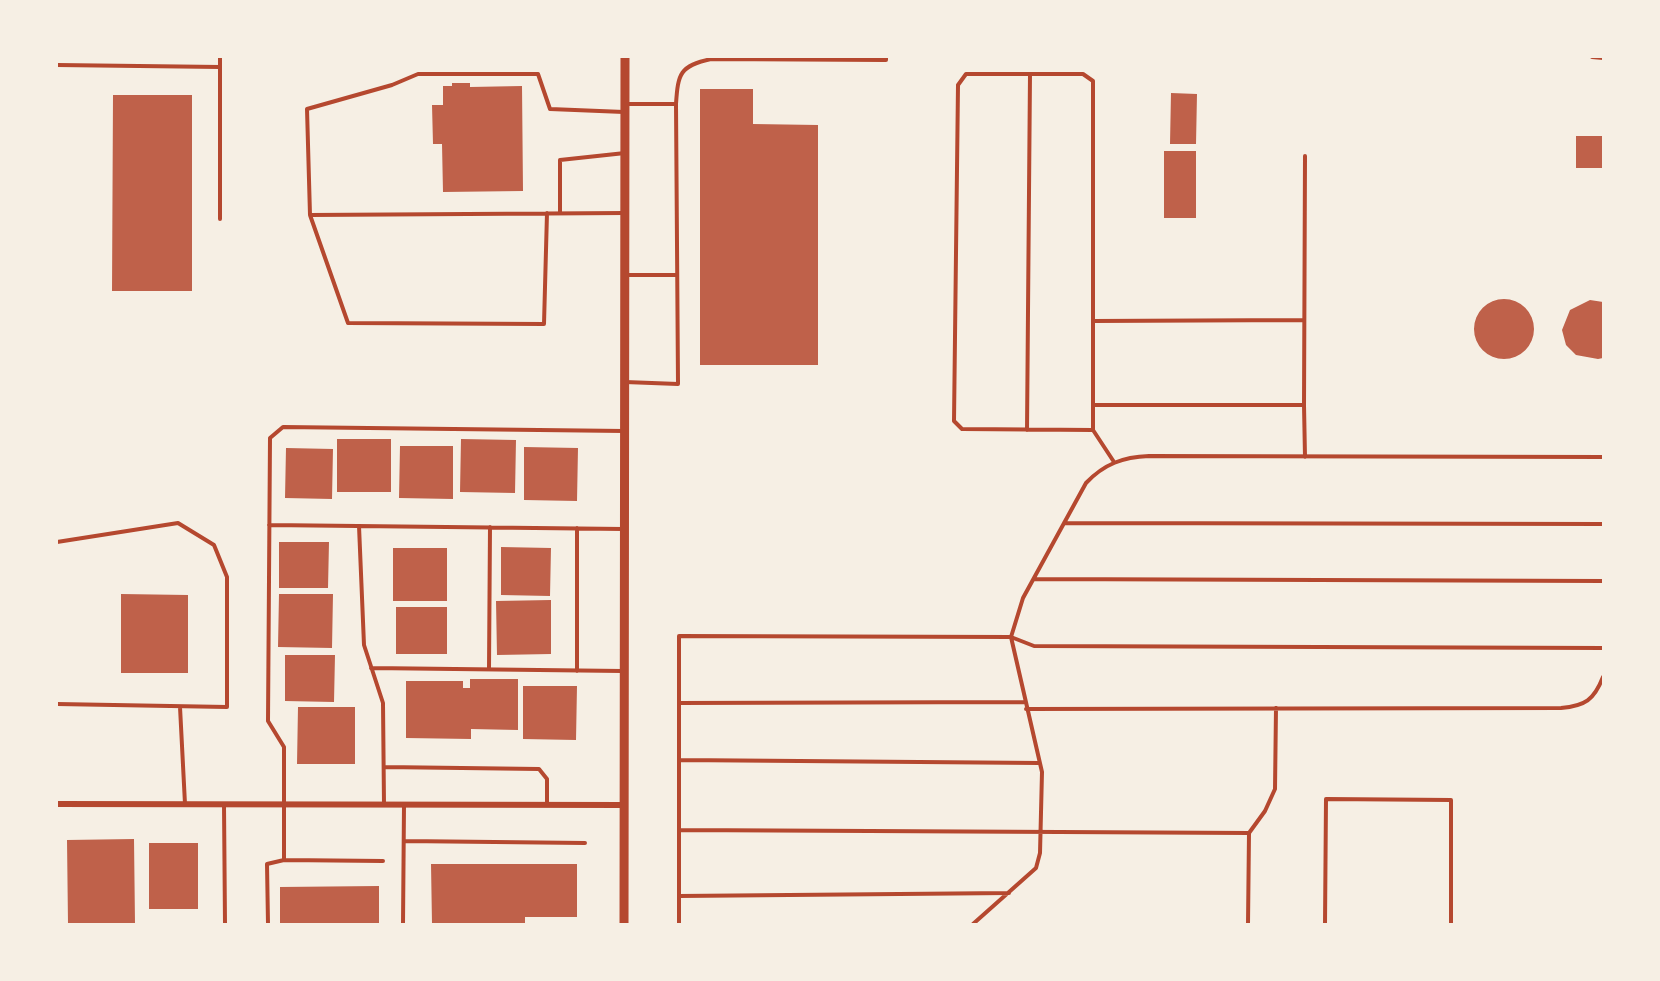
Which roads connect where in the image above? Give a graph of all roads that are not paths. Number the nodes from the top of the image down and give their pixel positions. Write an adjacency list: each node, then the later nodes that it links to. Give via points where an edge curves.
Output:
1 (220, 57): 7 (lane)
2 (625, 57): 10 (street)
3 (886, 57): 9 (lane, via 711,59 688,64 677,79)
4 (1592, 57): 5 (lane)
5 (1603, 58)
6 (57, 65): 7 (lane)
7 (220, 67): 17 (lane)
8 (1030, 74): 21 (lane, via 1083,74 1093,81); 25 (lane); 25 (lane, via 966,74 958,85 954,421 962,429)
9 (676, 104): 10 (lane); 19 (lane)
10 (625, 108): 11 (street); 16 (lane, via 550,109 538,74 418,74 307,108)
11 (624, 153): 14 (lane, via 560,160); 15 (street)
12 (1305, 156): 20 (lane)
13 (547, 213): 14 (lane); 16 (lane); 16 (lane, via 544,324 348,323)
14 (560, 213): 15 (lane)
15 (624, 213): 18 (street)
16 (310, 215)
17 (220, 219)
18 (624, 275): 19 (lane); 22 (street)
19 (677, 275): 22 (lane, via 678,384)
20 (1304, 320): 21 (lane); 24 (lane)
21 (1093, 321): 23 (lane)
22 (624, 382): 27 (street)
23 (1093, 405): 24 (lane); 26 (lane)
24 (1304, 405): 28 (lane)
25 (1028, 430): 26 (lane)
26 (1093, 430): 30 (lane)
27 (624, 431): 33 (lane, via 284,427 270,438); 37 (street)
28 (1305, 457): 29 (lane); 30 (lane, via 1131,456)
29 (1603, 457)
30 (1113, 462): 31 (lane, via 1086,483)
31 (1064, 523): 32 (lane); 39 (lane)
32 (1603, 524)
33 (269, 525): 34 (lane); 60 (lane, via 268,721 284,747)
34 (359, 526): 35 (lane); 43 (lane, via 364,645)
35 (490, 527): 36 (lane); 44 (lane)
36 (577, 528): 37 (lane); 45 (lane)
37 (624, 529): 46 (street)
38 (57, 542): 51 (lane, via 178,523 214,545 227,577 227,707)
39 (1033, 579): 40 (lane); 41 (lane)
40 (1603, 581)
41 (1011, 637): 42 (lane, via 1034,646); 48 (lane); 49 (lane, via 679,636)
42 (1603, 648)
43 (371, 668): 44 (lane); 56 (lane, via 383,703)
44 (489, 669): 45 (lane)
45 (577, 671): 46 (lane)
46 (624, 671): 64 (street)
47 (1603, 677): 52 (lane, via 1590,701 1574,707)
48 (1025, 702): 49 (lane); 53 (lane)
49 (679, 703): 54 (lane)
50 (57, 704): 51 (lane)
51 (180, 706): 58 (lane)
52 (1276, 708): 53 (lane); 67 (lane, via 1275,789 1266,811)
53 (1026, 709): 55 (lane)
54 (679, 760): 55 (lane); 65 (lane)
55 (1040, 763): 66 (lane)
56 (384, 767): 61 (lane); 63 (lane, via 539,769 547,779)
57 (57, 804): 58 (street)
58 (185, 805): 59 (street)
59 (224, 805): 60 (street); 74 (lane)
60 (284, 805): 61 (street); 70 (lane)
61 (384, 805): 62 (street)
62 (405, 805): 63 (street); 68 (lane)
63 (547, 805): 64 (street)
64 (624, 805): 77 (street)
65 (679, 830): 66 (lane); 73 (lane)
66 (1041, 831): 67 (lane); 72 (lane, via 1036,868)
67 (1249, 833): 80 (lane)
68 (404, 841): 69 (lane); 76 (lane)
69 (585, 843)
70 (284, 860): 71 (lane); 75 (lane, via 267,864)
71 (383, 861)
72 (1009, 893): 73 (lane); 79 (lane)
73 (679, 896): 78 (lane)
74 (225, 924)
75 (268, 924)
76 (404, 924)
77 (624, 924)
78 (679, 924)
79 (973, 924)
80 (1248, 924)
81 (1325, 924): 82 (lane, via 1326,799 1451,800)
82 (1451, 924)

